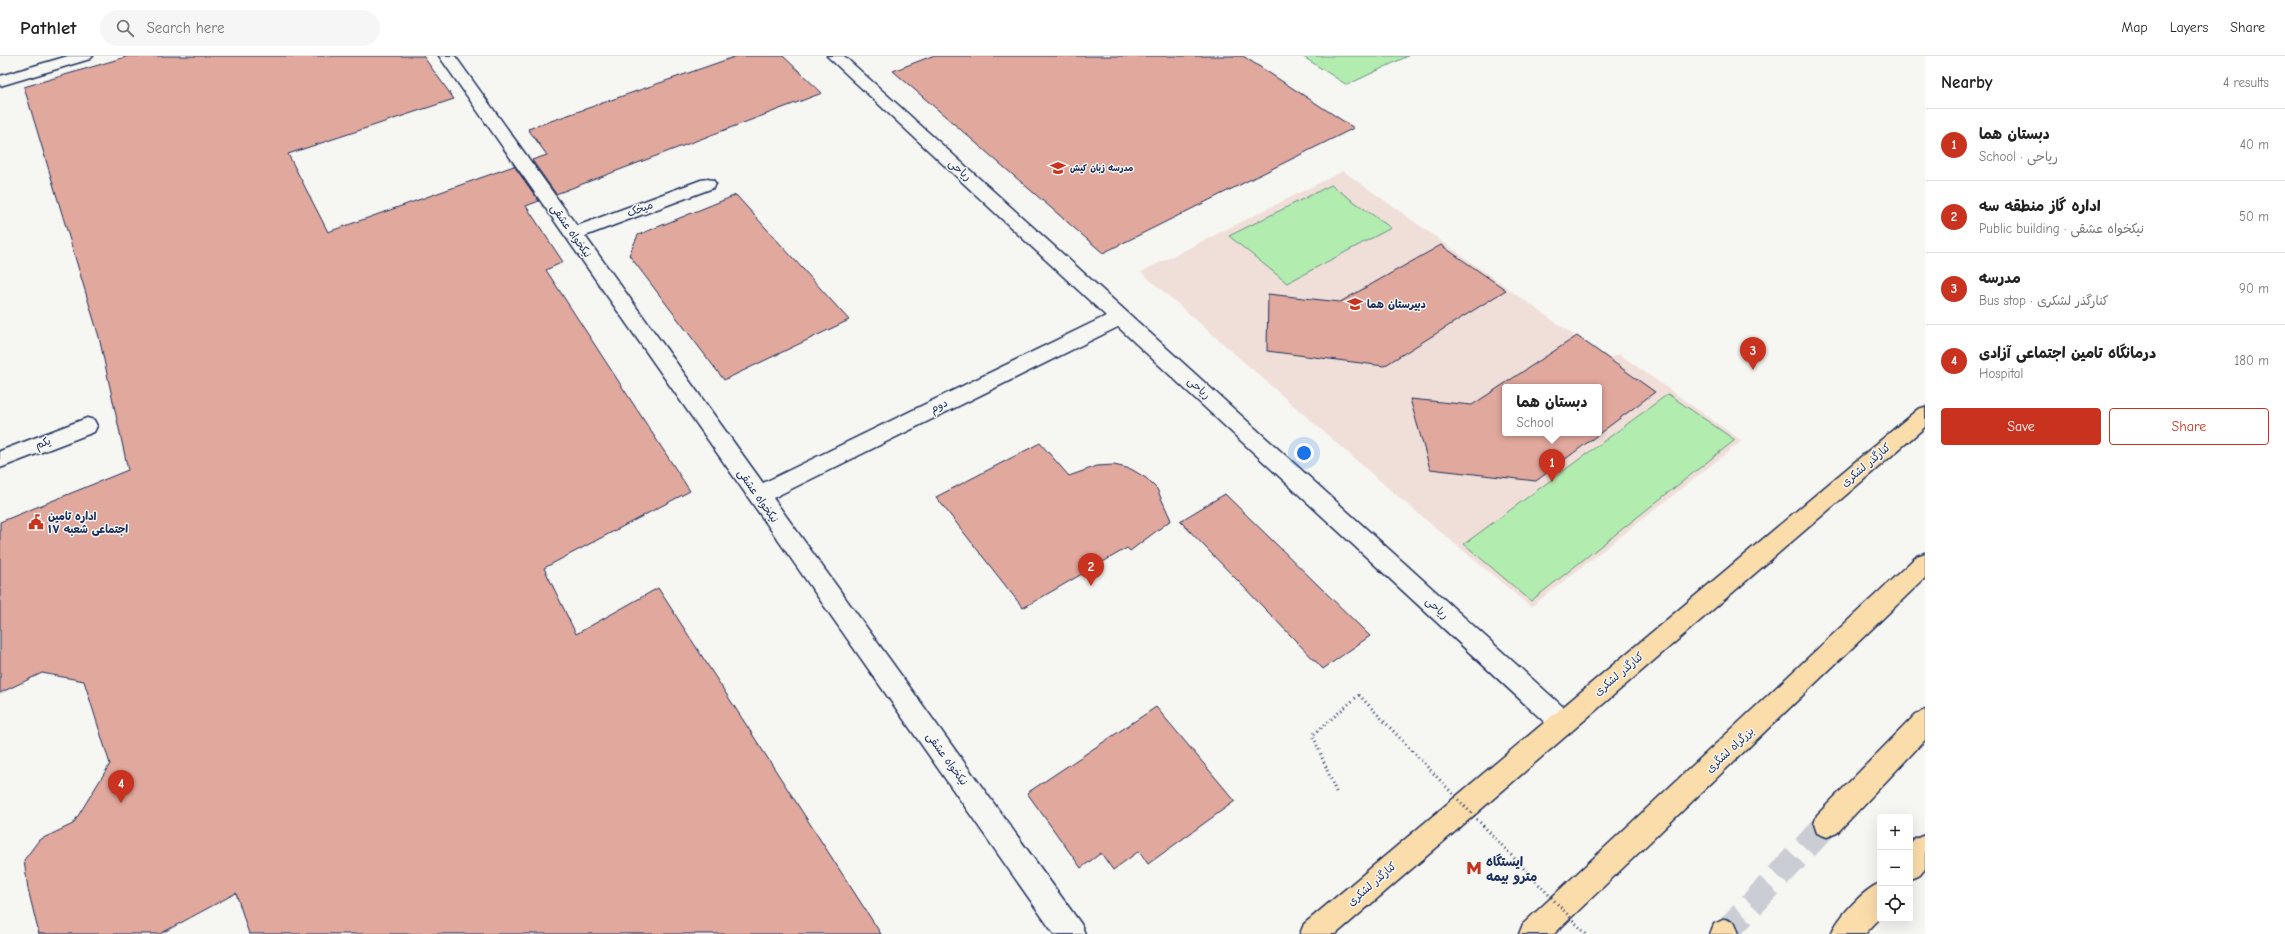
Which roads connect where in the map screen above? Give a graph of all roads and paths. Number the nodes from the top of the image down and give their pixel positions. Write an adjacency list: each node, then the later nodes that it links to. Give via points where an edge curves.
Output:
1 (85, 56): 4 (street)
2 (447, 56): 6 (street, نیکخواه عشقی)
3 (835, 56): 7 (street, ریاحی)
4 (0, 81)
5 (707, 184): 6 (street, میخک)
6 (573, 234): 11 (street, نیکخواه عشقی)
7 (1121, 317): 11 (street, دوم); 13 (street, ریاحی)
8 (1925, 415): 13 (main road, کنارگذر لشکری)
9 (86, 426): 10 (street, یکم)
10 (0, 460)
11 (758, 495): 20 (street, نیکخواه عشقی)
12 (1925, 564): 22 (main road, بزرگراه لشگری)
13 (1562, 722): 21 (main road, کنارگذر لشکری)
14 (1925, 722): 16 (main road)
15 (1336, 792): 23 (path, bridge, via 1313,735 1360,695)
16 (1827, 824)
17 (1925, 850): 18 (main road)
18 (1913, 862)
19 (1877, 900): 24 (main road)
20 (1071, 934)
21 (1314, 934)
22 (1532, 934)
23 (1586, 934)
24 (1845, 934)

